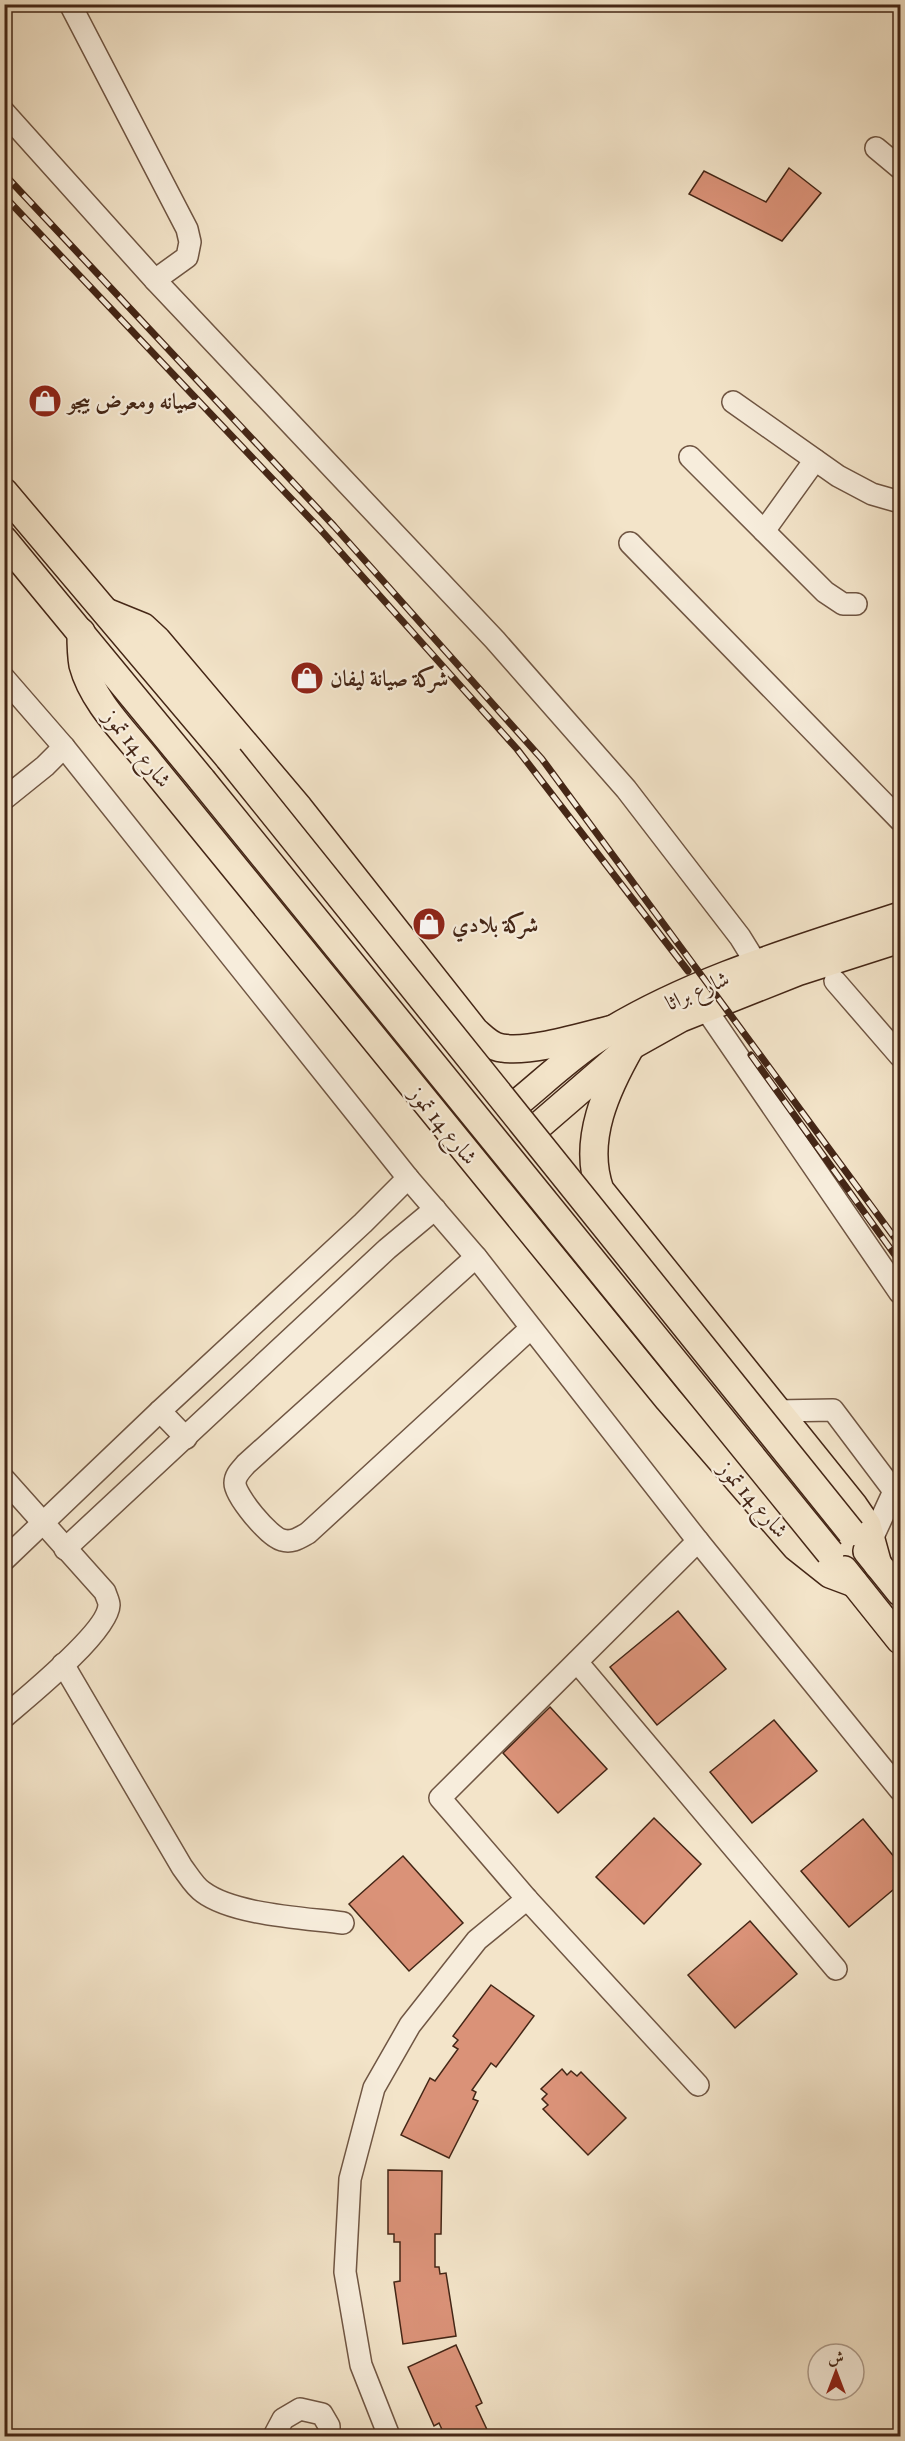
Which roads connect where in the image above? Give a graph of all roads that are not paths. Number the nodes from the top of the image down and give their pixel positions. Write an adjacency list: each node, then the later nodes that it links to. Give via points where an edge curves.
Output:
1 (70, 4): 5 (street, via 187,230 187,257)
2 (4, 112): 5 (street)
3 (876, 147): 4 (street)
4 (900, 168)
5 (155, 280): 23 (street, via 495,640 626,789)
6 (734, 402): 8 (street)
7 (690, 457): 11 (street)
8 (815, 460): 10 (street, via 872,494); 11 (street)
9 (4, 492): 15 (main road)
10 (900, 502)
11 (764, 531): 14 (street, via 825,592 843,604)
12 (4, 540): 16 (main road, شارع 14 تموز)
13 (630, 543): 20 (street)
14 (856, 604)
15 (106, 612): 26 (main road, via 143,627 157,640 299,808 487,1042 502,1048 525,1048); 40 (main road, bridge)
16 (81, 632): 44 (main road, شارع 14 تموز, bridge); 44 (main road, شارع 14 تموز, via 82,662 97,696 471,1140 668,1399 796,1547 830,1574)
17 (4, 678): 18 (street)
18 (64, 747): 19 (street); 30 (street)
19 (4, 800)
20 (900, 820)
21 (900, 916): 23 (main road, شارع براثا)
22 (900, 939): 25 (main road, شارع براثا)
23 (756, 963): 26 (main road, شارع براثا, via 674,999)
24 (835, 981): 27 (street)
25 (705, 1008): 26 (main road, شارع براثا); 33 (street)
26 (624, 1037): 28 (main road, شارع براثا, via 595,1041); 29 (main road, شارع براثا); 36 (main road, via 602,1103 595,1146 600,1190)
27 (900, 1056)
28 (515, 1105)
29 (535, 1129)
30 (408, 1178): 31 (street); 35 (street)
31 (435, 1209): 32 (street); 37 (street, via 387,1249)
32 (476, 1257): 34 (street); 34 (street, via 246,1464 237,1474 238,1495 270,1533 281,1540 296,1540)
33 (900, 1293)
34 (531, 1328): 41 (street)
35 (160, 1411): 37 (street); 39 (street)
36 (776, 1411): 40 (main road, via 854,1506 867,1525); 40 (street, via 833,1410 894,1491)
37 (186, 1438): 42 (street)
38 (4, 1479): 39 (street)
39 (43, 1524): 42 (street); 43 (street)
40 (862, 1536): 45 (main road, via 878,1565)
41 (698, 1541): 47 (street); 50 (street)
42 (65, 1549): 48 (street, via 105,1592 109,1606 89,1639)
43 (4, 1560)
44 (854, 1583): 46 (main road, شارع 14 تموز)
45 (900, 1592)
46 (900, 1640)
47 (577, 1662): 51 (street, via 440,1798); 53 (street)
48 (63, 1664): 49 (street); 52 (street, via 182,1867 202,1892 246,1910)
49 (4, 1717)
50 (900, 1790)
51 (527, 1899): 54 (street); 57 (street, via 477,1940 410,2025 374,2088 350,2179 345,2272 361,2365)
52 (343, 1923)
53 (836, 1969)
54 (698, 2085)
55 (274, 2436): 56 (street, via 283,2420 300,2409 322,2414 329,2426)
56 (329, 2436)
57 (389, 2436)

